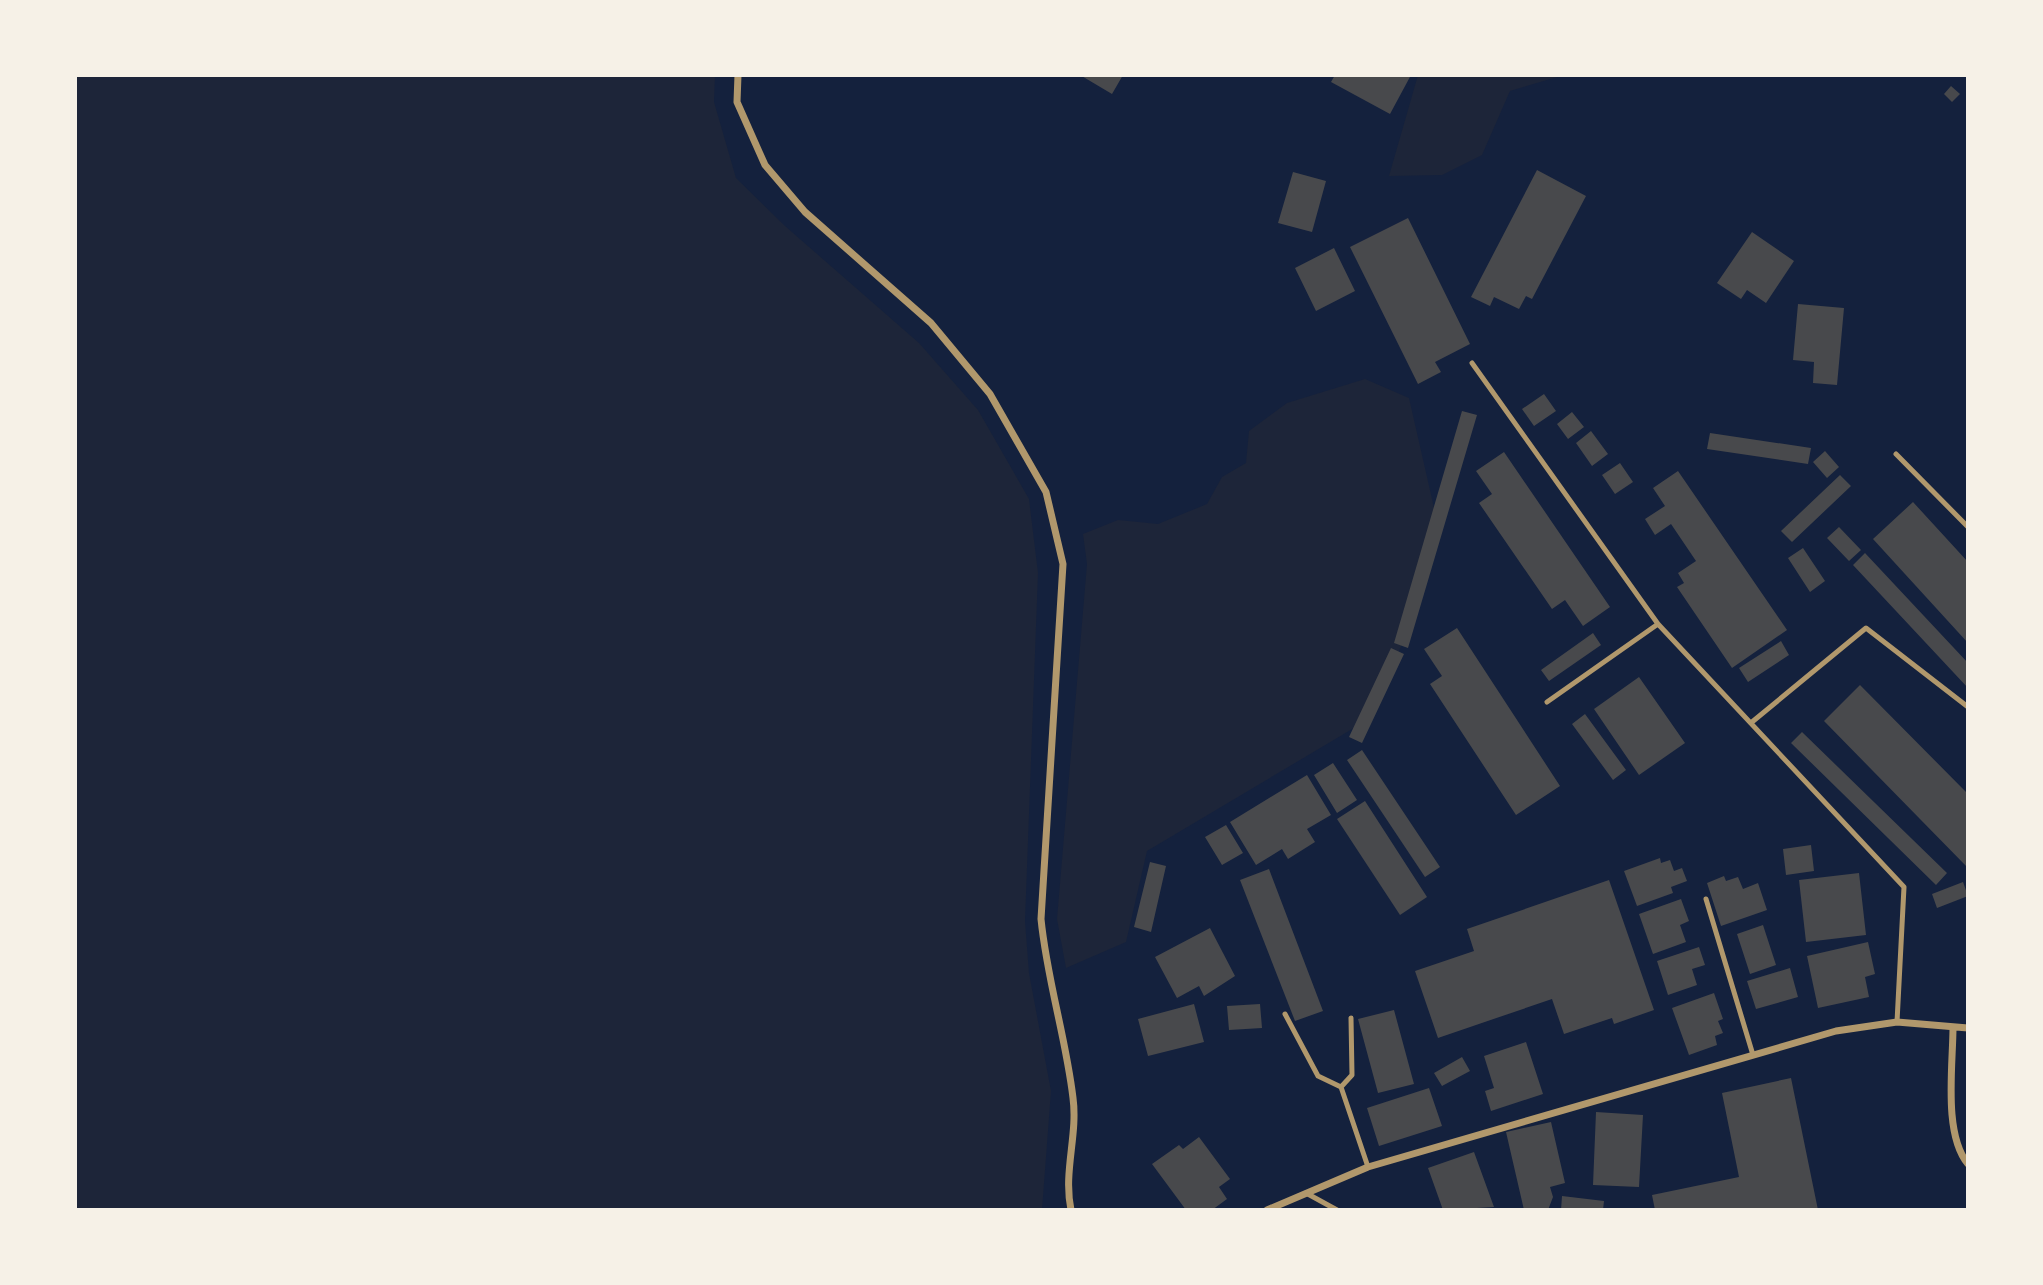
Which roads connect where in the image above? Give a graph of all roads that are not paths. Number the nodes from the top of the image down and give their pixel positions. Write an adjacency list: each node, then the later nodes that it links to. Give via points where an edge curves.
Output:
1 (738, 75): 20 (street, via 737,102 765,165 805,212 931,323 990,394 1046,492 1063,564 1041,919 1045,968 1074,1100 1067,1189)
2 (1472, 363): 5 (lane)
3 (1896, 454): 4 (lane)
4 (1968, 527)
5 (1658, 624): 6 (lane); 8 (lane)
6 (1547, 702)
7 (1968, 707): 8 (lane, via 1866,628)
8 (1752, 722): 12 (lane, via 1904,887)
9 (1706, 899): 15 (lane)
10 (1285, 1014): 16 (lane, via 1318,1076)
11 (1351, 1018): 16 (lane, via 1352,1075)
12 (1898, 1022): 13 (street); 15 (street, via 1836,1031)
13 (1953, 1027): 14 (street); 17 (street, via 1952,1121 1961,1156)
14 (1968, 1028)
15 (1753, 1055): 18 (street)
16 (1341, 1087): 18 (lane)
17 (1968, 1164)
18 (1368, 1167): 19 (street)
19 (1306, 1193): 21 (street); 22 (lane)
20 (1071, 1210)
21 (1267, 1210)
22 (1337, 1210)

